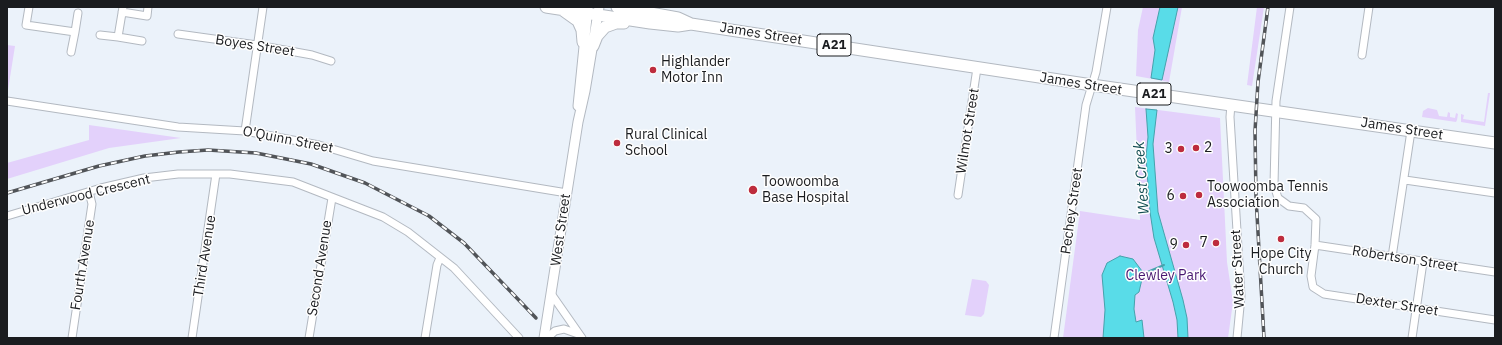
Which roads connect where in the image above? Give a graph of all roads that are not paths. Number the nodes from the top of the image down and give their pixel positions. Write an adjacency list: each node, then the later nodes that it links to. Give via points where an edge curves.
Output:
1 (29, 7): 15 (street, via 26,25)
2 (148, 7): 10 (street, via 146,16)
3 (263, 7): 21 (street)
4 (546, 7): 9 (highway, James Street / A21)
5 (623, 7): 14 (highway, James Street / A21, via 678,18)
6 (1107, 7): 26 (street, Pechey Street)
7 (1290, 7): 29 (street)
8 (1369, 7): 23 (street)
9 (558, 9): 11 (highway, James Street / A21); 20 (highway, via 578,21)
10 (122, 10): 18 (street)
11 (593, 11): 13 (highway, James Street / A21); 20 (main road, West Street)
12 (78, 13): 15 (street)
13 (644, 22): 14 (highway, James Street / A21, via 678,26); 20 (highway, via 610,24)
14 (691, 24): 25 (highway, James Street / A21)
15 (75, 32): 22 (street)
16 (178, 34): 21 (street, Boyes Street)
17 (100, 35): 18 (street)
18 (118, 37): 19 (street)
19 (142, 41)
20 (588, 44): 36 (main road, West Street, via 578,94 578,122)
21 (257, 45): 24 (street, Boyes Street); 30 (street)
22 (71, 52)
23 (1362, 55)
24 (331, 61)
25 (977, 68): 26 (highway, James Street / A21); 38 (street, Wilmot Street)
26 (1092, 85): 28 (highway, James Street / A21); 56 (street, Pechey Street, via 1086,105)
27 (7, 101): 30 (street, O'Quinn Street, via 178,127)
28 (1231, 104): 29 (highway, James Street / A21); 57 (street, Water Street, via 1241,296)
29 (1275, 111): 31 (highway, James Street / A21); 41 (street, via 1274,185 1278,198 1289,206 1304,208 1316,219)
30 (245, 131): 36 (street, O'Quinn Street, via 319,145 373,161)
31 (1411, 131): 32 (highway, James Street / A21); 34 (street)
32 (1495, 143)
33 (216, 174): 35 (street, Underwood Crescent, via 178,174 144,178); 39 (street, Underwood Crescent, via 293,182); 52 (street, Third Avenue)
34 (1405, 180): 37 (street); 42 (street)
35 (89, 192): 40 (street, Underwood Crescent); 51 (street, Fourth Avenue, via 92,204)
36 (567, 193): 46 (main road, West Street)
37 (1495, 193)
38 (958, 195)
39 (332, 198): 43 (street, Underwood Crescent, via 383,217 408,232); 53 (street, Second Avenue)
40 (7, 216)
41 (1315, 245): 42 (street, Robertson Street); 47 (street, Dexter Street, via 1310,276 1313,287 1324,294)
42 (1392, 257): 44 (street, Robertson Street)
43 (440, 258): 54 (street); 55 (street, Underwood Crescent, via 480,294)
44 (1423, 262): 45 (street, Robertson Street); 47 (street)
45 (1495, 272)
46 (552, 295): 49 (street); 50 (main road, West Street)
47 (1417, 308): 48 (street, Dexter Street); 58 (street)
48 (1495, 320)
49 (580, 336): 50 (street, via 564,329)
50 (544, 337)
51 (72, 338)
52 (192, 338)
53 (309, 338)
54 (425, 338)
55 (519, 338)
56 (1054, 338)
57 (1238, 338)
58 (1412, 338)

